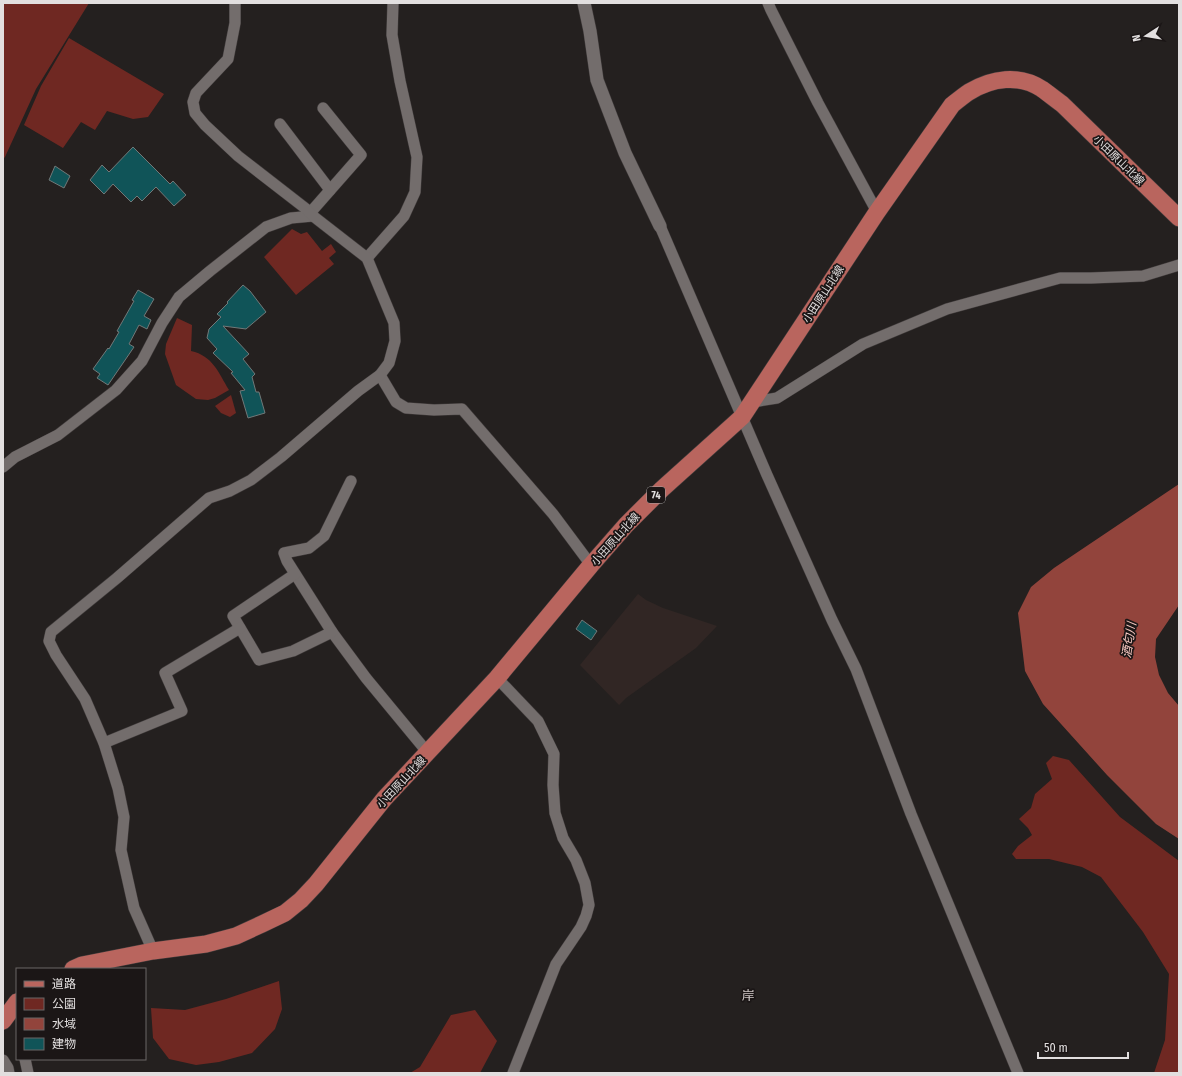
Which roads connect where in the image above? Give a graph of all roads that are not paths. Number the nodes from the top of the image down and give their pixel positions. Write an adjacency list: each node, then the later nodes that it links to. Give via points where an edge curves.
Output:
1 (235, 3): 9 (street, via 235,23 228,59 196,93 193,102 195,113 204,125 238,156)
2 (393, 3): 12 (street, via 392,35 417,157 415,192 404,216)
3 (584, 3): 11 (street, via 597,80 625,153)
4 (768, 3): 8 (street)
5 (323, 108): 7 (street, via 361,155)
6 (280, 124): 7 (street)
7 (330, 190): 9 (street)
8 (877, 212): 10 (main road, 小田原山北線 / 74, via 952,105 968,92 989,82 1007,79 1027,82 1042,89 1062,104); 15 (main road, 小田原山北線 / 74)
9 (311, 214): 12 (street); 17 (street, via 266,227 210,271 179,297 142,361 116,390 58,435)
10 (1179, 218)
11 (660, 226): 16 (street)
12 (367, 258): 14 (street, via 394,323 395,341 389,363)
13 (1179, 265): 15 (street, via 1143,276 1060,278 947,309 863,344 777,398)
14 (380, 375): 19 (street, via 396,402 406,408 462,409 553,514); 24 (street, via 251,480 209,498 50,632 49,641 85,699)
15 (753, 402): 16 (main road, 小田原山北線 / 74)
16 (742, 417): 19 (main road, 小田原山北線 / 74, via 662,489); 35 (street, via 856,669 911,814)
17 (3, 467)
18 (351, 482): 20 (street, via 324,536 309,548 284,553)
19 (591, 565): 23 (main road, 小田原山北線 / 74)
20 (295, 574): 21 (street, via 233,616); 22 (street)
21 (240, 628): 22 (street, via 259,660 293,651); 24 (street, via 165,674 182,711)
22 (332, 632): 25 (street)
23 (497, 678): 25 (main road, 小田原山北線 / 74); 34 (street, via 538,721 554,754 555,813 585,883 589,905 581,927 556,964)
24 (104, 743): 26 (street, via 124,817 121,850 134,908)
25 (428, 753): 26 (main road, 小田原山北線 / 74, via 384,799 316,884 285,913 236,936 206,944)
26 (153, 951): 27 (main road, 小田原山北線 / 74)
27 (75, 968)
28 (16, 1003): 29 (main road)
29 (3, 1021)
30 (3, 1060): 32 (street)
31 (25, 1060): 33 (street)
32 (9, 1073)
33 (28, 1073)
34 (512, 1073)
35 (1018, 1073)

